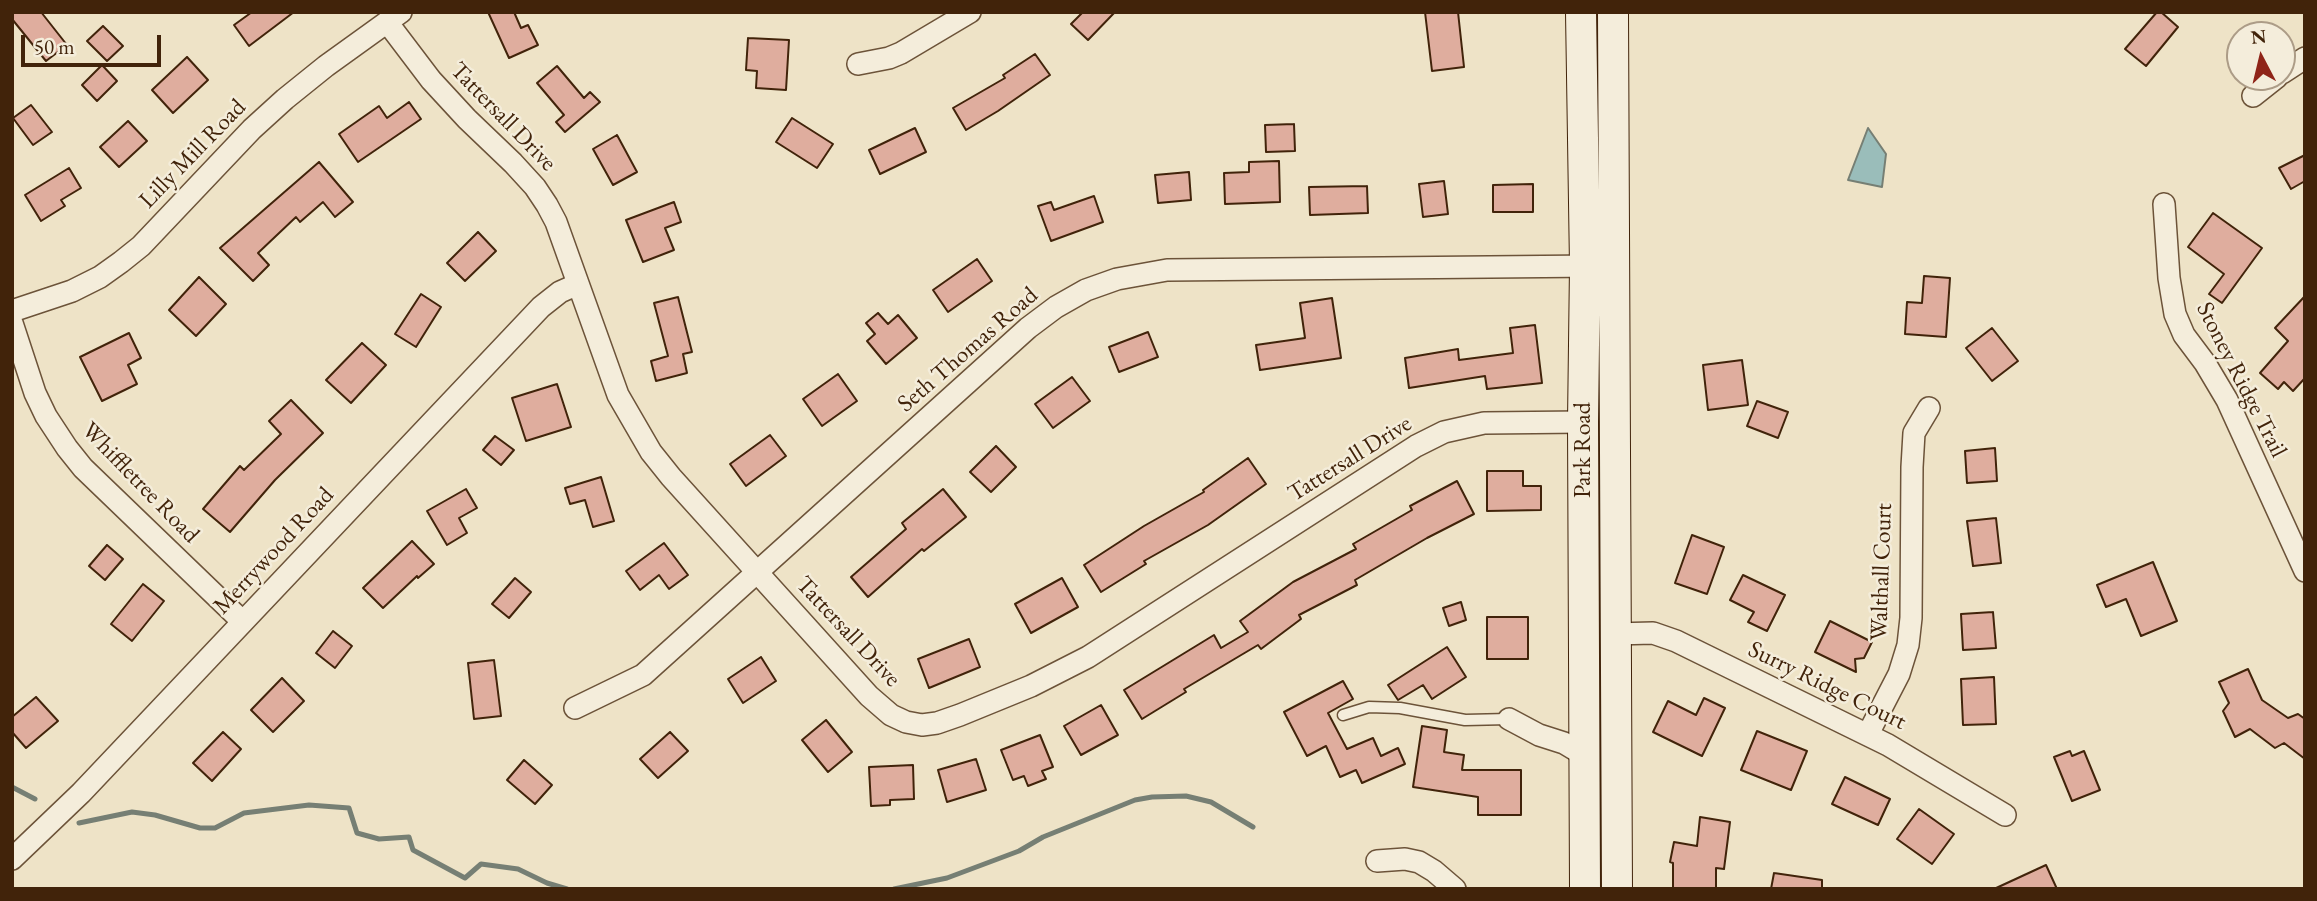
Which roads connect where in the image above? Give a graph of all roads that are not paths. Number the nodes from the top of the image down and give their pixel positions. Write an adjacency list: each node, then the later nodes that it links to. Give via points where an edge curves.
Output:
1 (970, 12): 5 (street, via 901,53)
2 (1581, 12): 9 (main road, Park Road)
3 (1613, 12): 9 (main road, Park Road)
4 (394, 17): 10 (street, Tattersall Drive, via 431,80 535,187 556,222); 11 (street, Lilly Mill Road, via 285,99 121,262 72,291)
5 (858, 64)
6 (2259, 91): 7 (street)
7 (2253, 96)
8 (2164, 204): 15 (street, Stoney Ridge Trail, via 2175,314 2227,400)
9 (1600, 266): 14 (main road, Park Road); 16 (street, Seth Thomas Road, via 1167,270 1086,290 1028,328); 18 (main road, Park Road)
10 (578, 284): 16 (street, Tattersall Drive, via 618,395 651,452); 17 (street, Merrywood Road, via 541,307)
11 (12, 311)
12 (12, 323): 17 (street, Whiffletree Road, via 35,393 67,449)
13 (1929, 408): 22 (street, Walthall Court, via 1914,433 1908,645 1899,674)
14 (1583, 422): 16 (street, Tattersall Drive, via 1484,423 1444,432 1088,657 1031,686 937,723 922,725 891,715); 23 (main road, Park Road)
15 (2305, 571)
16 (757, 572): 19 (street, Seth Thomas Road, via 643,675)
17 (243, 622): 25 (street, Merrywood Road)
18 (1614, 634): 22 (street, Surry Ridge Court, via 1653,633 1676,641); 29 (main road, Park Road)
19 (575, 708)
20 (1343, 715): 21 (lane, via 1370,707 1465,720)
21 (1509, 719): 23 (street)
22 (1868, 734): 24 (street, Surry Ridge Court)
23 (1584, 755): 28 (main road, Park Road)
24 (2005, 815)
25 (12, 859)
26 (1377, 861): 27 (street, via 1419,862)
27 (1455, 889)
28 (1584, 889)
29 (1617, 889)

